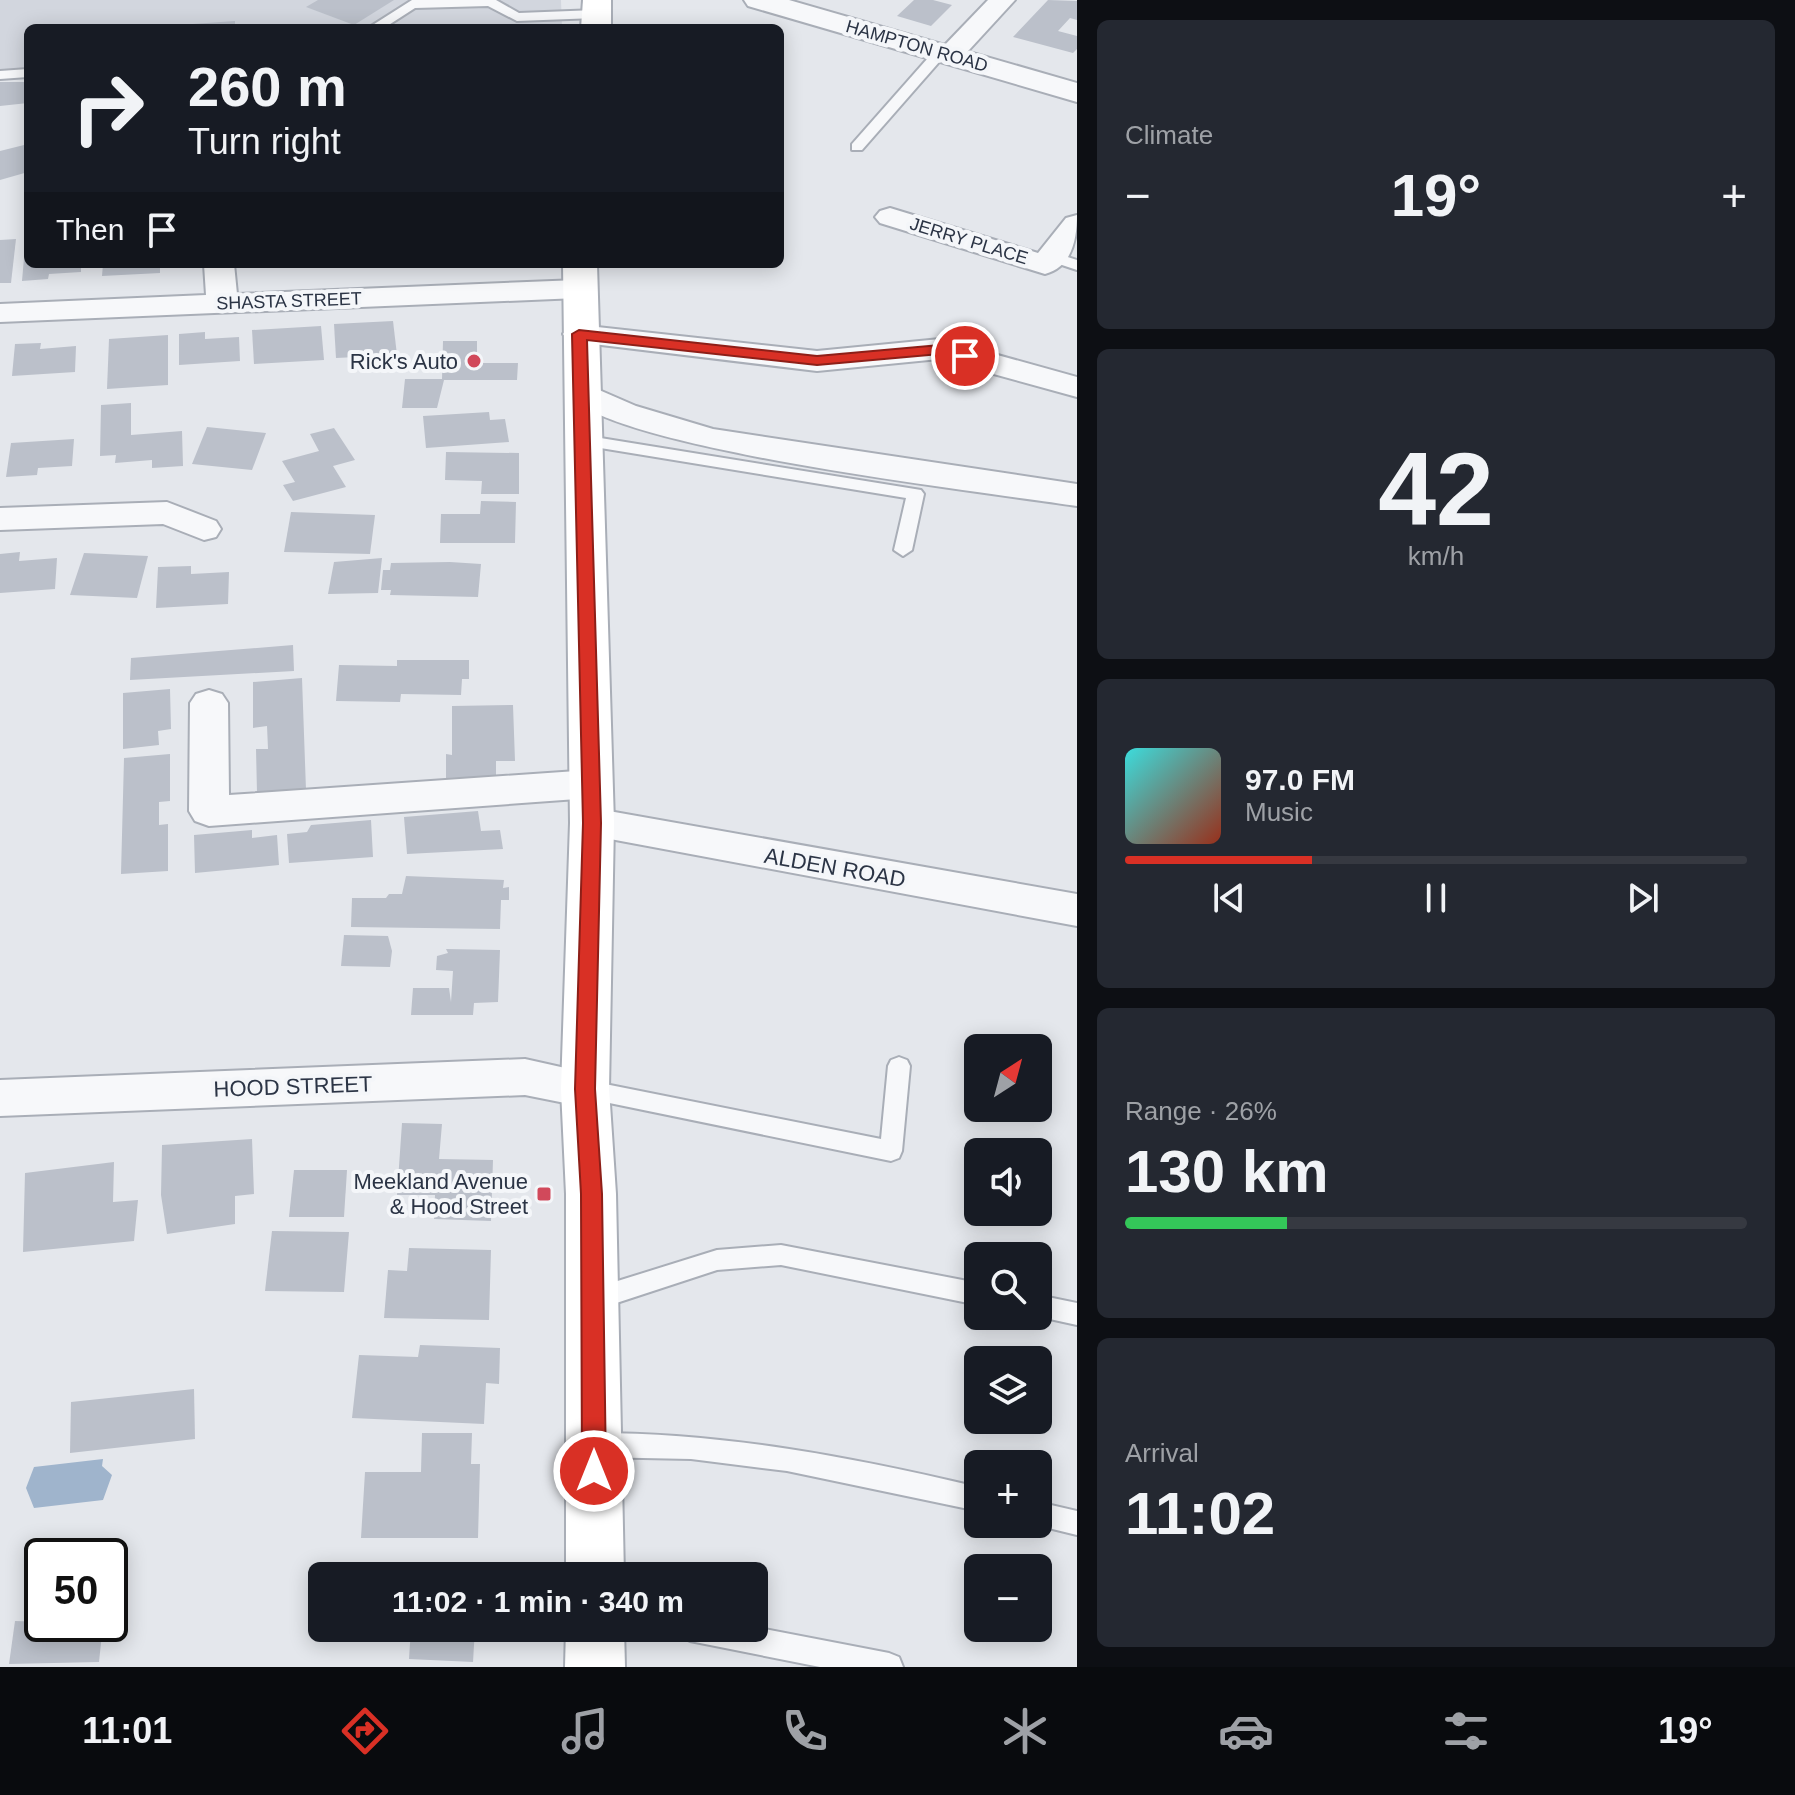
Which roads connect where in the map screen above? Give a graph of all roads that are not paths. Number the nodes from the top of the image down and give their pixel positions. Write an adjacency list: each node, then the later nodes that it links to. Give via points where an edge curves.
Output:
1 (758, 0): 6 (street, HAMPTON ROAD)
2 (1002, 0): 6 (street)
3 (596, 14): 4 (lane)
4 (519, 22): 5 (lane, via 490,2 412,4)
5 (381, 24)
6 (945, 54): 9 (street, HAMPTON ROAD); 10 (lane)
7 (24, 73): 8 (lane)
8 (0, 75)
9 (1077, 93)
10 (857, 147)
11 (890, 217): 13 (street, JERRY PLACE, via 1045,265)
12 (1077, 224): 13 (street, JERRY PLACE)
13 (1064, 261)
14 (219, 268): 16 (street)
15 (579, 276): 16 (street, SHASTA STREET); 18 (main road)
16 (222, 304): 17 (street, SHASTA STREET)
17 (0, 313)
18 (579, 334): 19 (street, via 817,361 940,349); 20 (main road)
19 (1077, 387)
20 (583, 393): 21 (main road); 22 (street, via 624,413 709,439)
21 (582, 440): 25 (lane, via 915,494); 27 (main road)
22 (1077, 495)
23 (0, 519): 24 (street, via 167,513)
24 (204, 529)
25 (903, 550)
26 (209, 703): 27 (street, ALDEN ROAD, via 209,811)
27 (592, 804): 28 (street, ALDEN ROAD); 30 (main road)
28 (1077, 910)
29 (899, 1066): 30 (lane, via 891,1151)
30 (585, 1089): 31 (street, HOOD STREET, via 525,1077); 33 (main road)
31 (0, 1098)
32 (964, 1291): 33 (lane, via 781,1255 717,1260)
33 (592, 1300): 36 (main road)
34 (1052, 1309): 35 (lane)
35 (1077, 1314)
36 (594, 1445): 37 (lane, via 663,1443 724,1449); 40 (main road)
37 (964, 1496)
38 (1052, 1517): 39 (lane)
39 (1077, 1523)
40 (595, 1562)
41 (768, 1641): 44 (lane)
42 (595, 1642): 43 (main road)
43 (595, 1667)
44 (889, 1667)

